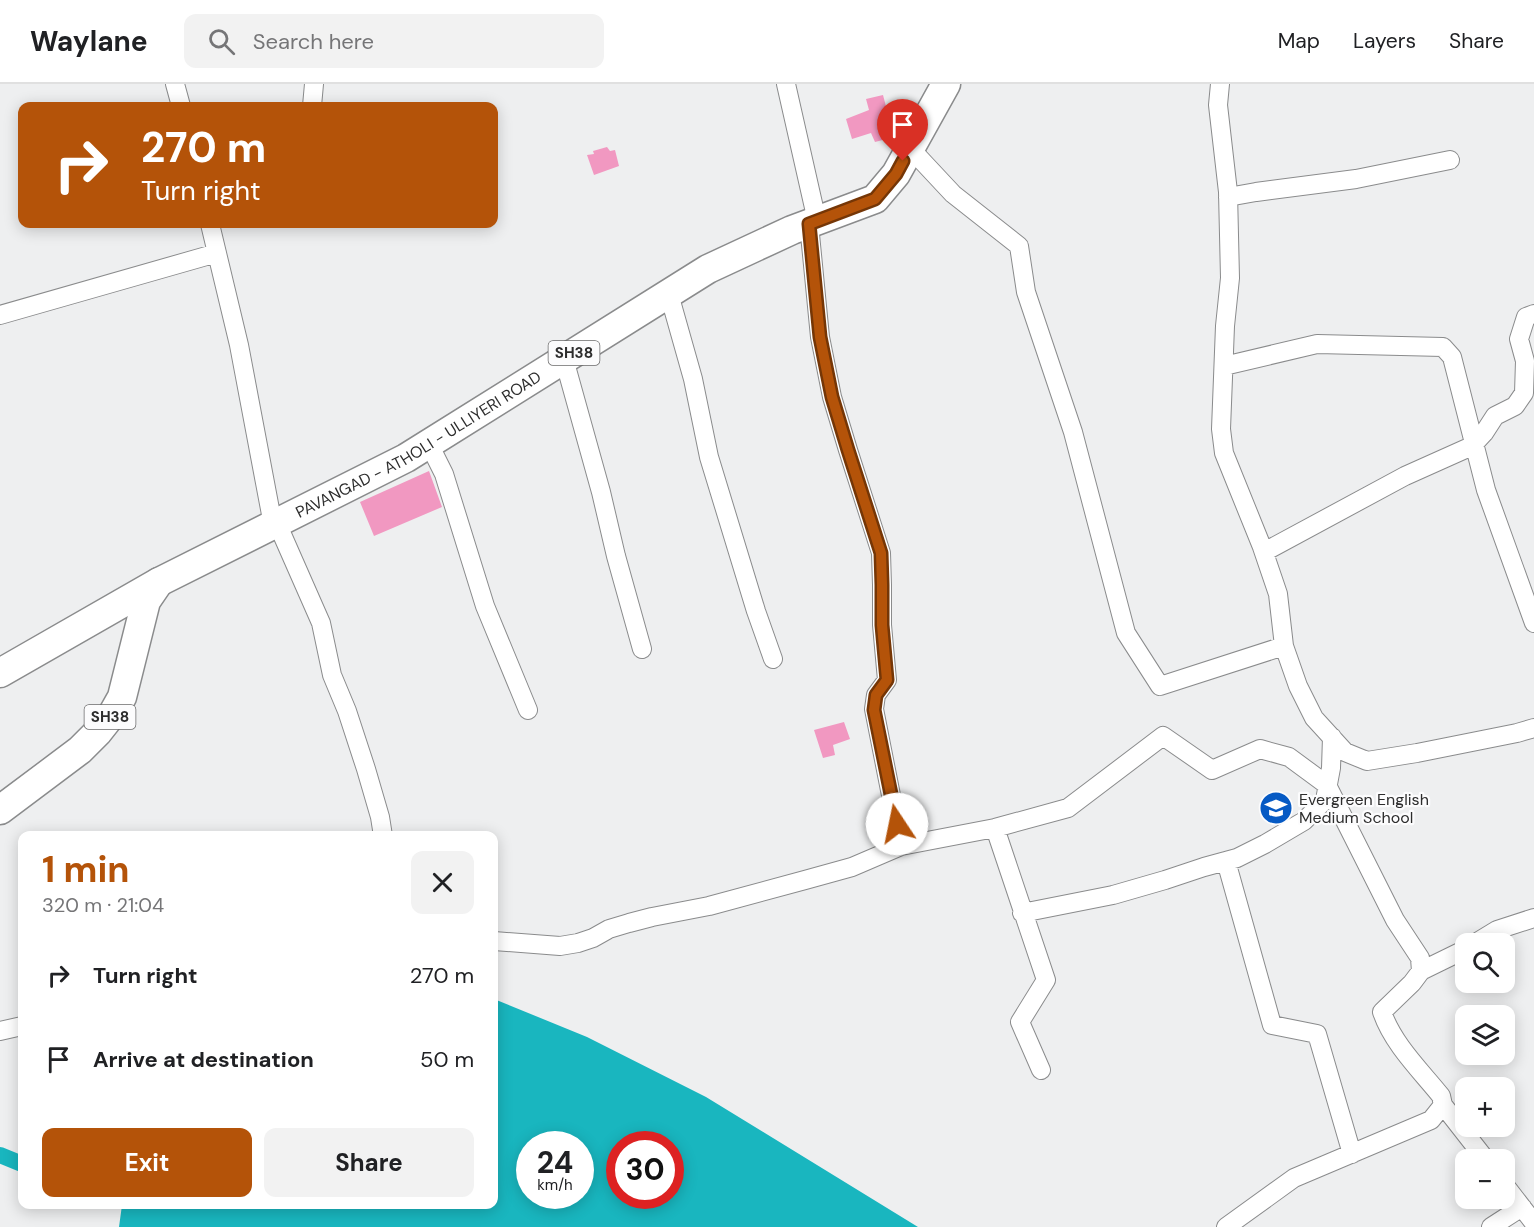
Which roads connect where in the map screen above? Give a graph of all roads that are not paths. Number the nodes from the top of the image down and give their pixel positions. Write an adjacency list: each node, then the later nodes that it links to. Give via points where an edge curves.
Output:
1 (175, 84): 6 (street)
2 (314, 84): 7 (street)
3 (786, 84): 11 (street)
4 (946, 84): 8 (main road, PAVANGAD - ATHOLI - ULLIYERI ROAD / SH38)
5 (1220, 84): 10 (street, via 1218,105)
6 (180, 102)
7 (312, 102)
8 (910, 148): 11 (main road, PAVANGAD - ATHOLI - ULLIYERI ROAD / SH38, via 896,174 875,199); 25 (street, via 953,194 1019,246 1026,292 1073,432 1126,633 1160,686)
9 (1450, 160): 10 (street, via 1356,179)
10 (1228, 197): 18 (street, via 1230,278)
11 (813, 222): 14 (main road, PAVANGAD - ATHOLI - ULLIYERI ROAD / SH38, via 708,269); 36 (street, via 820,337 832,397 881,553 887,680 876,695 874,710)
12 (211, 228): 13 (street)
13 (217, 253): 16 (street); 21 (street)
14 (669, 294): 17 (main road, PAVANGAD - ATHOLI - ULLIYERI ROAD / SH38); 27 (street, via 693,379 709,457)
15 (1534, 314): 20 (street, via 1526,317 1519,339 1525,361 1524,393 1515,406 1495,416)
16 (0, 315)
17 (564, 359): 19 (main road, PAVANGAD - ATHOLI - ULLIYERI ROAD / SH38); 26 (street)
18 (1224, 366): 20 (street, via 1317,344 1443,347 1452,357); 22 (street, via 1224,453)
19 (429, 444): 21 (main road, PAVANGAD - ATHOLI - ULLIYERI ROAD / SH38); 29 (street, via 444,474 485,606)
20 (1474, 444): 22 (street, via 1405,476); 24 (street, via 1486,490)
21 (275, 524): 23 (main road, PAVANGAD - ATHOLI - ULLIYERI ROAD / SH38); 35 (street, via 321,623 332,675 369,779)
22 (1264, 552): 25 (street, via 1278,594)
23 (159, 582): 28 (main road, PAVANGAD - ATHOLI - ULLIYERI ROAD / SH38); 33 (main road, SH38, via 146,601 122,697 113,713 80,750)
24 (1534, 623)
25 (1284, 646): 31 (street, via 1314,718)
26 (642, 649)
27 (773, 659)
28 (0, 673)
29 (528, 710)
30 (1534, 728): 31 (street, via 1367,761 1345,752)
31 (1332, 737): 32 (street)
32 (1327, 785): 34 (street, via 1289,757 1260,749 1212,770 1163,736 1068,808); 37 (street, via 1325,800 1304,821); 43 (street, via 1395,920 1420,958)
33 (0, 810)
34 (995, 828): 36 (street); 38 (street)
35 (382, 831)
36 (901, 846): 41 (street, via 852,867 629,923 578,943 560,946)
37 (1226, 861): 38 (street, via 1113,895); 49 (street, via 1272,1025 1317,1034)
38 (1022, 913): 46 (street, via 1046,980 1020,1022)
39 (1534, 918): 40 (street)
40 (1492, 933)
41 (498, 941)
42 (1455, 954): 43 (street)
43 (1421, 971): 47 (street, via 1382,1012 1398,1044 1441,1096)
44 (18, 1027): 45 (street)
45 (0, 1031)
46 (1041, 1070)
47 (1443, 1105): 48 (street); 49 (street, via 1431,1120)
48 (1477, 1149)
49 (1352, 1154): 53 (street, via 1294,1178)
50 (1515, 1198): 51 (street)
51 (1522, 1207): 52 (street); 54 (street)
52 (1534, 1223)
53 (1226, 1227)
54 (1491, 1227)

